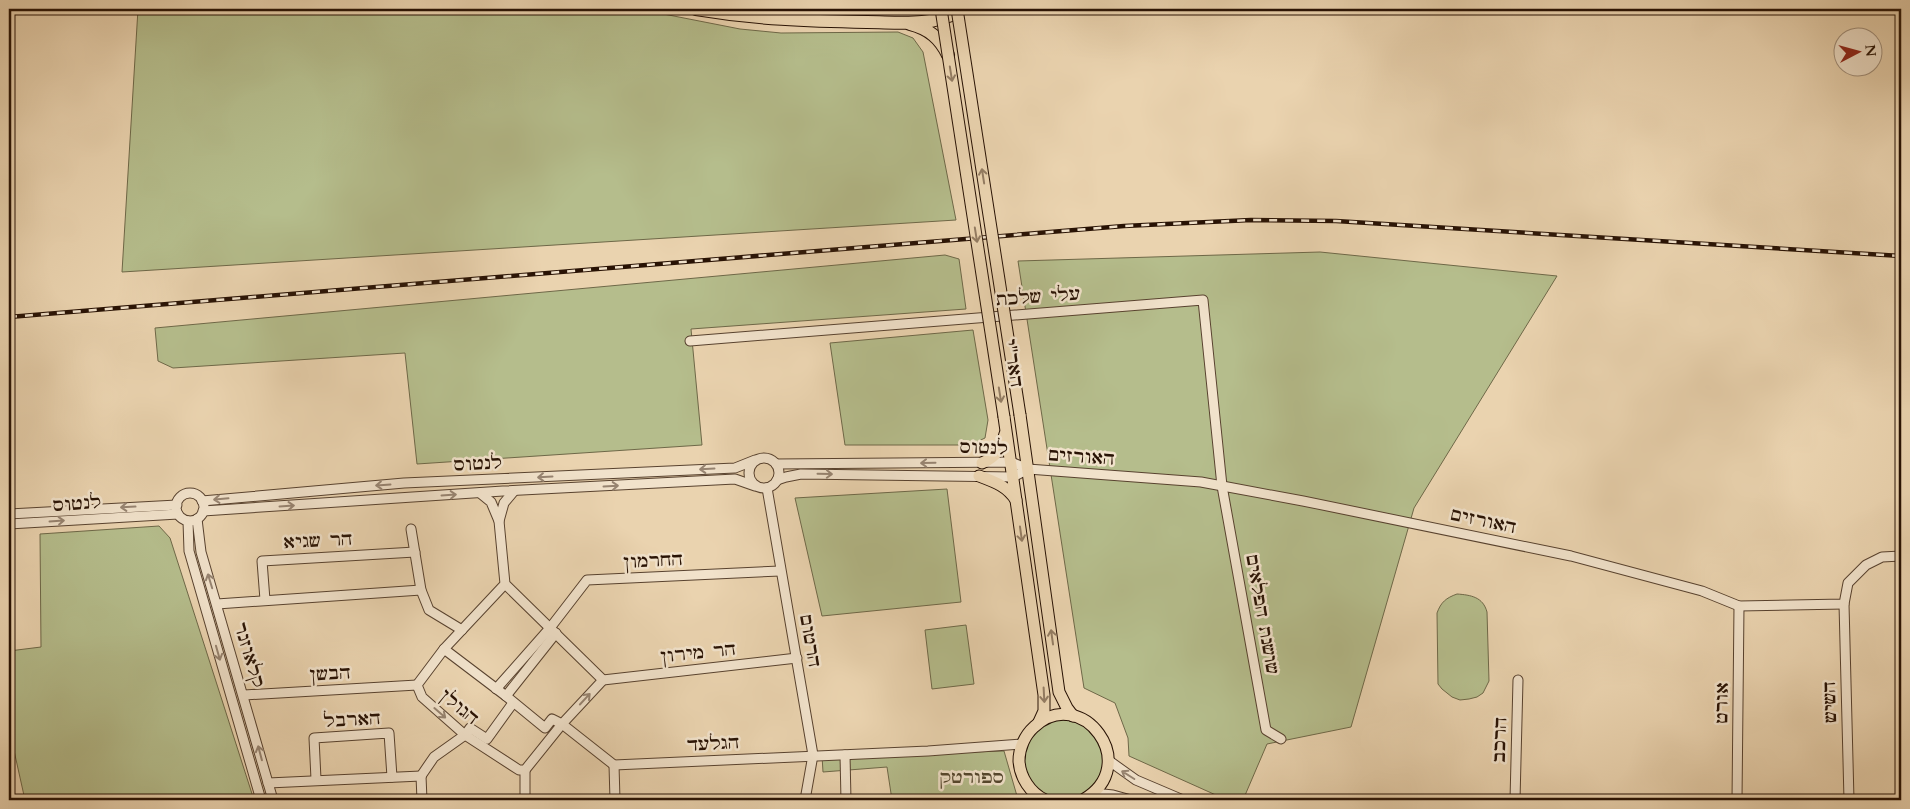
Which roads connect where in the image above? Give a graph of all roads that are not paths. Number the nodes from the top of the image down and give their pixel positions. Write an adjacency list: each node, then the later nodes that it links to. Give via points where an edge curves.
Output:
1 (696, 9): 4 (highway, via 781,20)
2 (957, 10): 3 (highway); 12 (main road, האר"י, one-way to 2, bridge)
3 (942, 14): 4 (highway, via 919,22); 5 (main road, האר"י, bridge)
4 (898, 22): 5 (highway, via 932,33)
5 (948, 55): 7 (main road, האר"י, one-way to 7, bridge)
6 (690, 341): 17 (street, עלי שלכת, via 1203,300)
7 (1006, 430): 9 (main road, via 999,450); 10 (main road, האר"י)
8 (755, 460): 11 (street, via 768,458); 16 (street, via 748,473); 22 (street, לנטוס, one-way to 22, via 735,468 404,483)
9 (982, 462): 10 (street, לנטוס); 11 (street, לנטוס, one-way to 11)
10 (1011, 462): 12 (street, לנטוס); 14 (main road, האר"י)
11 (776, 464): 15 (street)
12 (1028, 469): 14 (street, לנטוס); 17 (street, האורזים); 49 (main road, האר"י, one-way to 12, via 1059,692)
13 (979, 476): 14 (street, לנטוס); 15 (street, לנטוס, one-way to 13, via 802,474); 21 (main road, via 1000,484)
14 (1013, 477): 21 (main road, האר"י)
15 (777, 480): 18 (street)
16 (755, 486): 18 (street); 19 (street, לנטוס, one-way to 16, via 736,479)
17 (1222, 486): 38 (street, האורזים, via 1571,556 1702,591); 53 (street, שושנת הפלאים, via 1266,730)
18 (767, 488): 32 (street, הרטום)
19 (514, 490): 20 (street, לנטוס); 27 (street, via 504,503)
20 (480, 493): 24 (street, לנטוס, one-way to 20); 27 (street, via 491,502)
21 (1016, 500): 50 (main road, האר"י, one-way to 50, via 1044,694 1044,711)
22 (202, 501): 23 (street, via 197,495 182,496); 24 (street)
23 (177, 509): 25 (street, לנטוס, one-way to 25); 26 (street, via 184,520); 28 (street, לנטוס, one-way to 23)
24 (203, 512): 26 (street)
25 (9, 514)
26 (192, 520): 36 (street, קלאוזנר, one-way to 26); 66 (street, קלאוזנר, one-way to 66, via 189,551)
27 (499, 521): 33 (street)
28 (9, 524)
29 (411, 529): 30 (street)
30 (415, 552): 34 (street); 35 (street, הר שגיא, via 262,561)
31 (1901, 556): 37 (street, via 1882,558 1866,565 1848,583)
32 (780, 571): 40 (street, החרמון, via 587,580); 42 (street, הרטום)
33 (505, 584): 39 (street, הגולן); 40 (street)
34 (420, 590): 35 (street); 39 (street, via 429,610)
35 (265, 600): 36 (street)
36 (217, 604): 47 (street, קלאוזנר)
37 (1844, 604): 38 (street, האורזים); 80 (street, השיש)
38 (1739, 606): 79 (street, אורט)
39 (462, 630): 41 (street, הגולן)
40 (553, 630): 43 (street); 46 (street); 48 (street)
41 (444, 649): 45 (street, הגולן); 46 (street)
42 (797, 658): 43 (street, הר מירון); 56 (street, הרטום)
43 (603, 680): 51 (street, one-way to 43)
44 (1518, 680): 78 (street, הרכב)
45 (417, 685): 47 (street, הבשן); 52 (street, הגולן, one-way to 52, via 422,697)
46 (496, 689): 48 (street)
47 (244, 695): 63 (street, קלאוזנר, one-way to 47)
48 (509, 699): 51 (street, via 545,728 552,719); 52 (street, via 487,739 470,728)
49 (1073, 716): 50 (main road, via 1059,715); 57 (main road, via 1097,730 1104,741)
50 (1039, 722): 54 (main road)
51 (562, 724): 58 (street); 59 (street)
52 (465, 735): 59 (street, הגולן, via 519,770); 60 (street, via 434,757)
53 (1281, 739)
54 (1022, 744): 55 (street, הגלעד); 64 (main road, via 1020,765)
55 (845, 754): 56 (street, הגלעד); 72 (street)
56 (813, 755): 58 (street, הגלעד); 71 (street, הרטום)
57 (1108, 760): 65 (main road, via 1105,776); 77 (street, one-way to 57, via 1136,780)
58 (614, 765): 70 (street)
59 (525, 770): 69 (street)
60 (421, 776): 61 (street); 68 (street)
61 (392, 777): 62 (street); 62 (street, הארבל, via 389,733 314,738)
62 (316, 779): 63 (street)
63 (268, 783): 67 (street, קלאוזנר)
64 (1026, 784): 73 (main road); 74 (main road)
65 (1094, 793): 75 (main road); 76 (street)
66 (261, 800)
67 (274, 800)
68 (422, 800)
69 (525, 800)
70 (615, 800)
71 (806, 800)
72 (846, 800)
73 (1027, 800)
74 (1045, 800)
75 (1083, 800)
76 (1131, 800)
77 (1183, 800)
78 (1514, 800)
79 (1737, 800)
80 (1849, 800)

